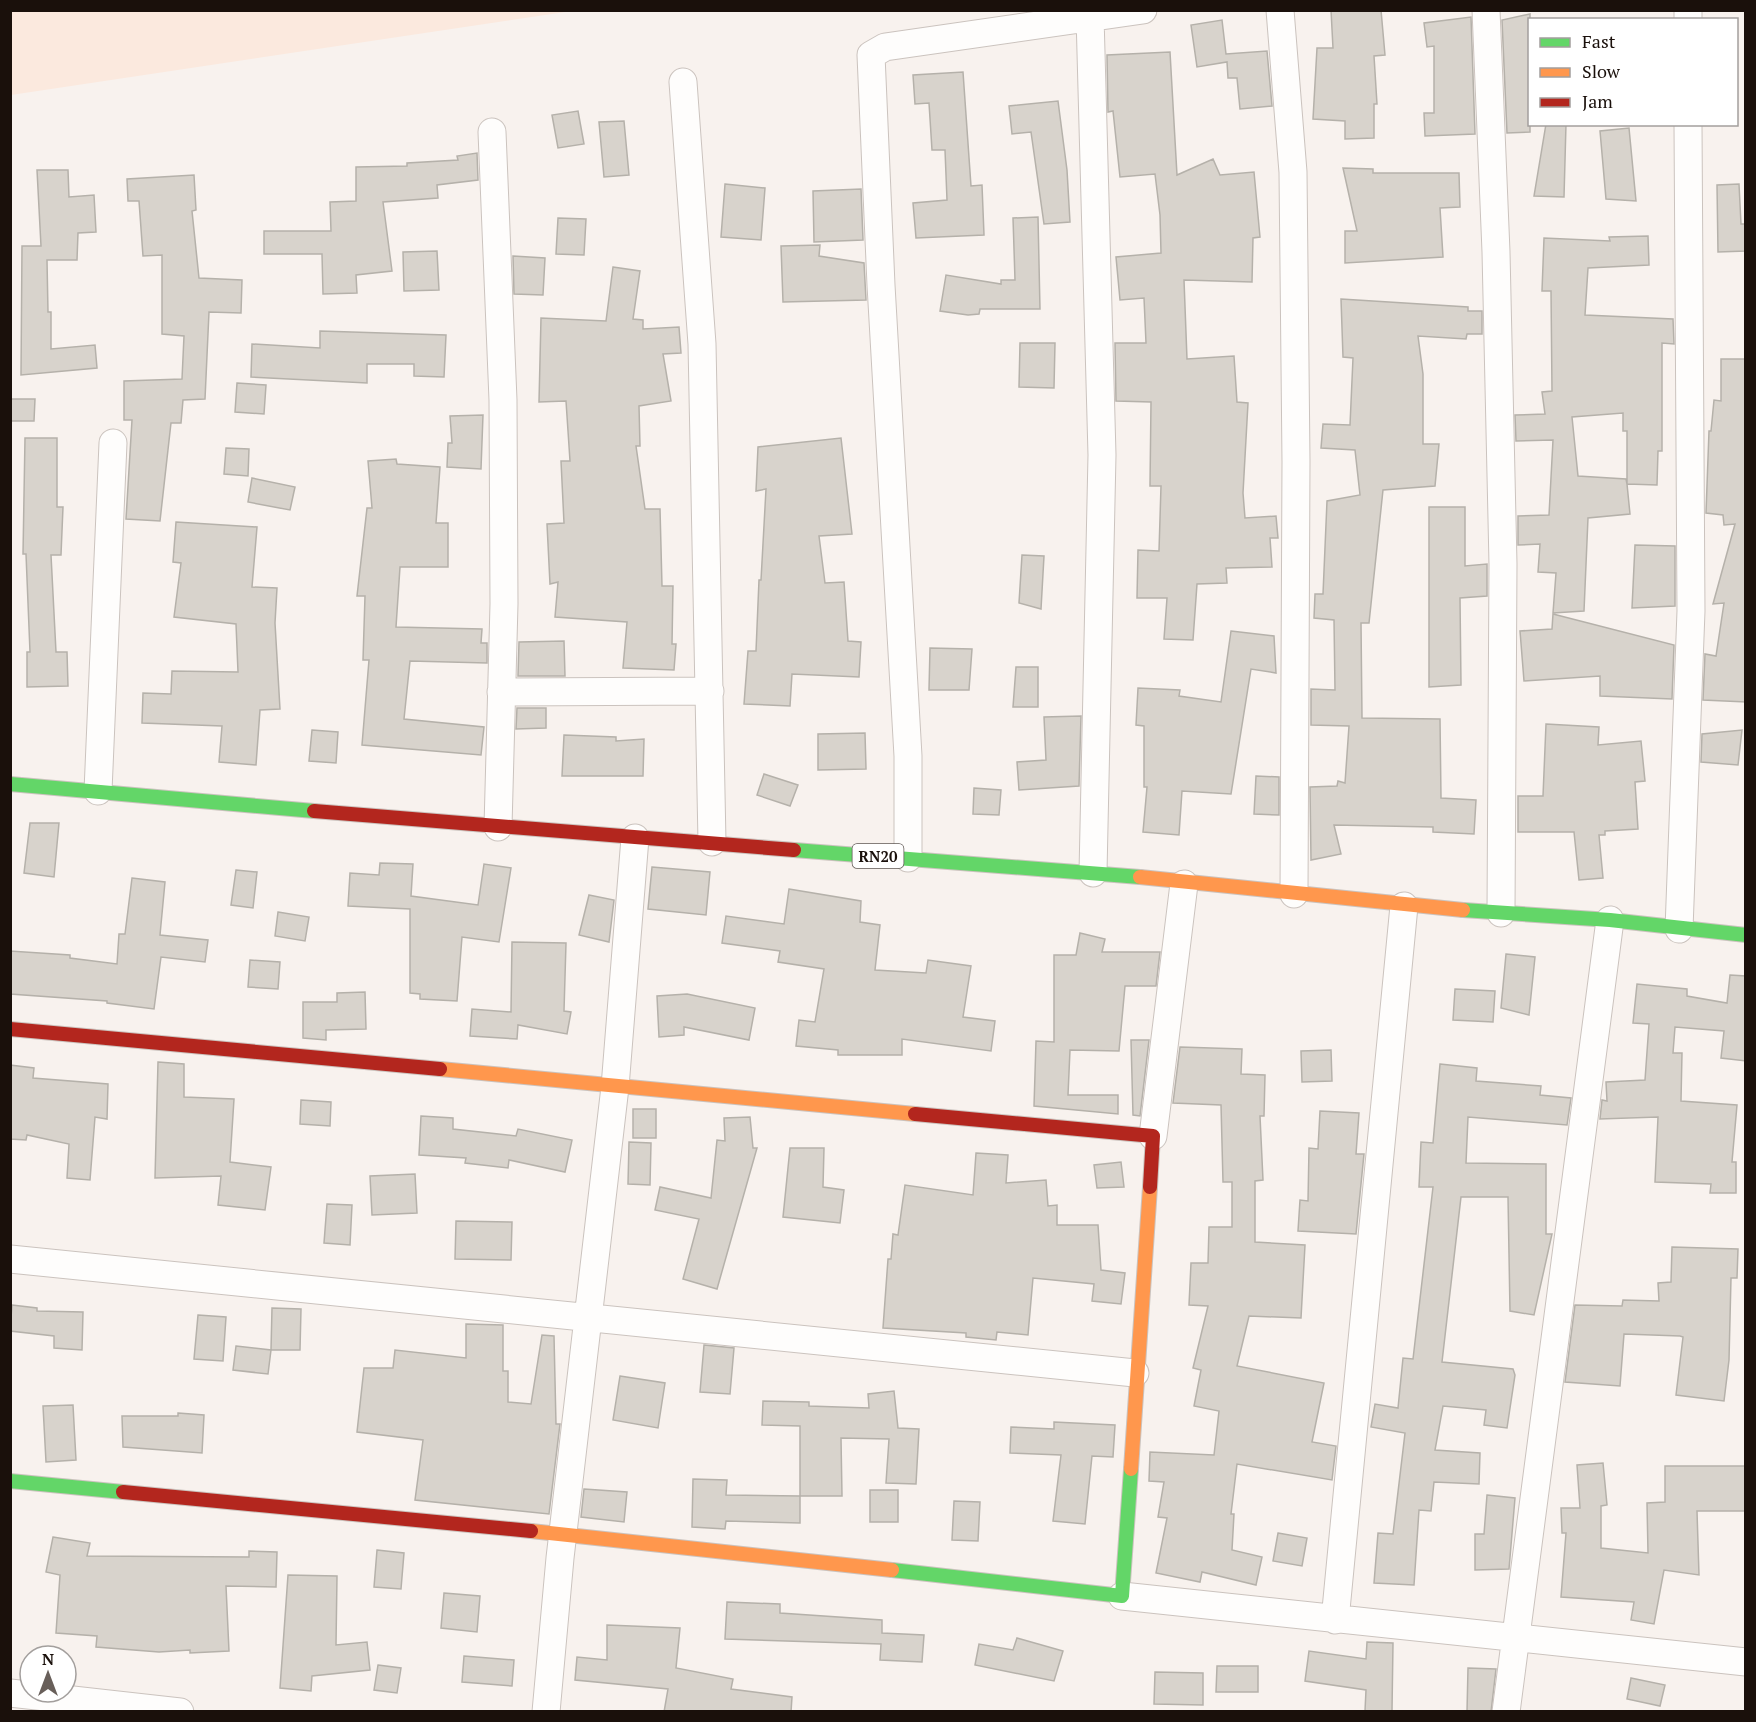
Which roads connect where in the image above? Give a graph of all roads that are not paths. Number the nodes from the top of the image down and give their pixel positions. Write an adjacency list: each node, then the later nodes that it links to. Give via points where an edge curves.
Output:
1 (1143, 10): 4 (street)
2 (1280, 10): 19 (street, via 1293,172)
3 (1486, 10): 21 (street, via 1503,564)
4 (1090, 16): 16 (street, via 885,47 871,55 908,756); 17 (street, via 1102,454)
5 (683, 82): 9 (street, via 702,344)
6 (1688, 126): 23 (street, via 1691,611)
7 (492, 132): 10 (street, via 503,400)
8 (113, 443): 12 (street)
9 (710, 691): 10 (street); 15 (street)
10 (501, 692): 13 (street)
11 (10, 784): 12 (street, RN20)
12 (98, 791): 13 (street, RN20)
13 (498, 827): 14 (street, RN20)
14 (635, 838): 15 (street, RN20); 26 (street)
15 (712, 842): 16 (street, RN20)
16 (908, 858): 17 (street, RN20)
17 (1093, 873): 18 (street, RN20)
18 (1184, 884): 19 (street, RN20); 27 (street)
19 (1294, 894): 20 (street, RN20)
20 (1404, 906): 21 (street, RN20); 34 (street)
21 (1501, 913): 22 (street, RN20)
22 (1610, 920): 23 (street, RN20); 35 (street)
23 (1679, 929): 24 (street, RN20)
24 (1746, 935)
25 (10, 1029): 26 (street)
26 (615, 1087): 27 (street); 29 (street)
27 (1153, 1136): 30 (street)
28 (10, 1259): 29 (street)
29 (588, 1318): 30 (street); 32 (street)
30 (1135, 1373): 33 (street)
31 (10, 1481): 32 (street)
32 (564, 1534): 33 (street); 39 (street)
33 (1122, 1596): 34 (street)
34 (1335, 1620): 35 (street)
35 (1514, 1638): 36 (street); 40 (street)
36 (1746, 1662)
37 (10, 1693): 38 (street)
38 (180, 1712)
39 (546, 1712)
40 (1506, 1712)

